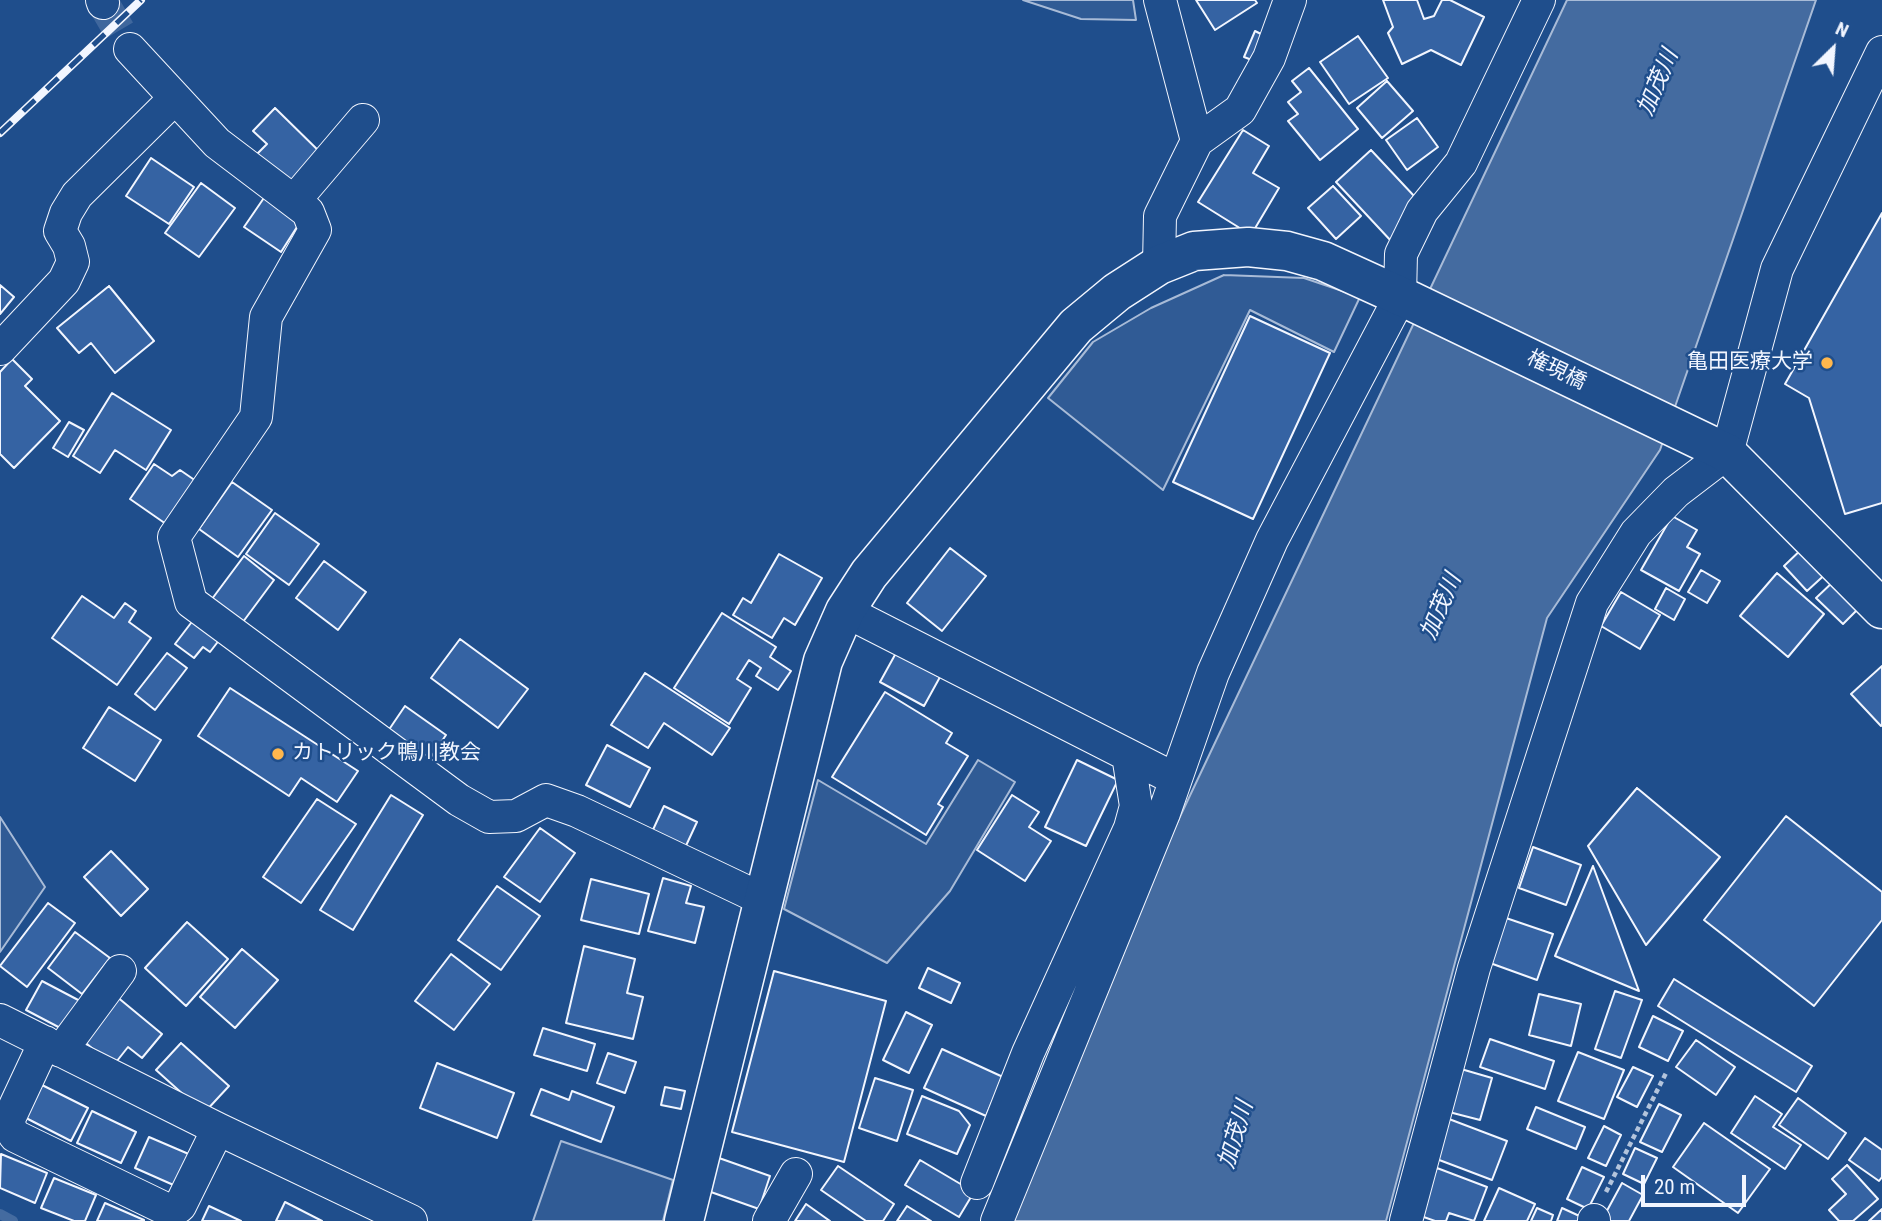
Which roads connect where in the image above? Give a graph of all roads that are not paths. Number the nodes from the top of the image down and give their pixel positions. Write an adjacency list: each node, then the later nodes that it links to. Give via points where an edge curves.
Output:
1 (1160, 0): 8 (street)
2 (1290, 0): 8 (street, via 1269,58 1240,110)
3 (1539, 0): 11 (street, via 1461,163 1422,211 1401,254)
4 (130, 49): 6 (street)
5 (1882, 52): 13 (street, via 1777,269)
6 (174, 99): 9 (street, via 217,143); 12 (street, via 77,195 60,231 73,262 64,281)
7 (363, 120): 9 (street)
8 (1197, 141): 10 (street, via 1160,216)
9 (294, 201): 18 (street, via 308,212 315,230 266,317 256,417 174,537 191,602 459,800 489,817 516,816 546,800)
10 (1159, 265): 11 (street, 権現橋, via 1194,251 1248,247 1287,251 1323,261); 15 (street, 権現橋, via 1076,326 869,574)
11 (1406, 299): 13 (street, 権現橋); 17 (street, via 1272,540 1213,673)
12 (0, 349)
13 (1715, 447): 14 (street, 権現橋); 29 (street, via 1636,533 1592,603 1474,968)
14 (1882, 610)
15 (845, 611): 16 (street); 18 (street, 権現橋, via 823,661)
16 (1128, 755): 17 (street); 24 (street, via 1136,806 1130,828 1028,1053)
17 (1175, 779): 28 (street)
18 (762, 899): 26 (street, 権現橋)
19 (120, 971): 21 (street)
20 (0, 1020): 21 (street)
21 (53, 1046): 22 (street); 22 (street, via 9,1119 15,1136 174,1210)
22 (218, 1129): 25 (street)
23 (796, 1174): 27 (street)
24 (977, 1183)
25 (411, 1221)
26 (684, 1221)
27 (769, 1221)
28 (997, 1221)
29 (1406, 1221)

